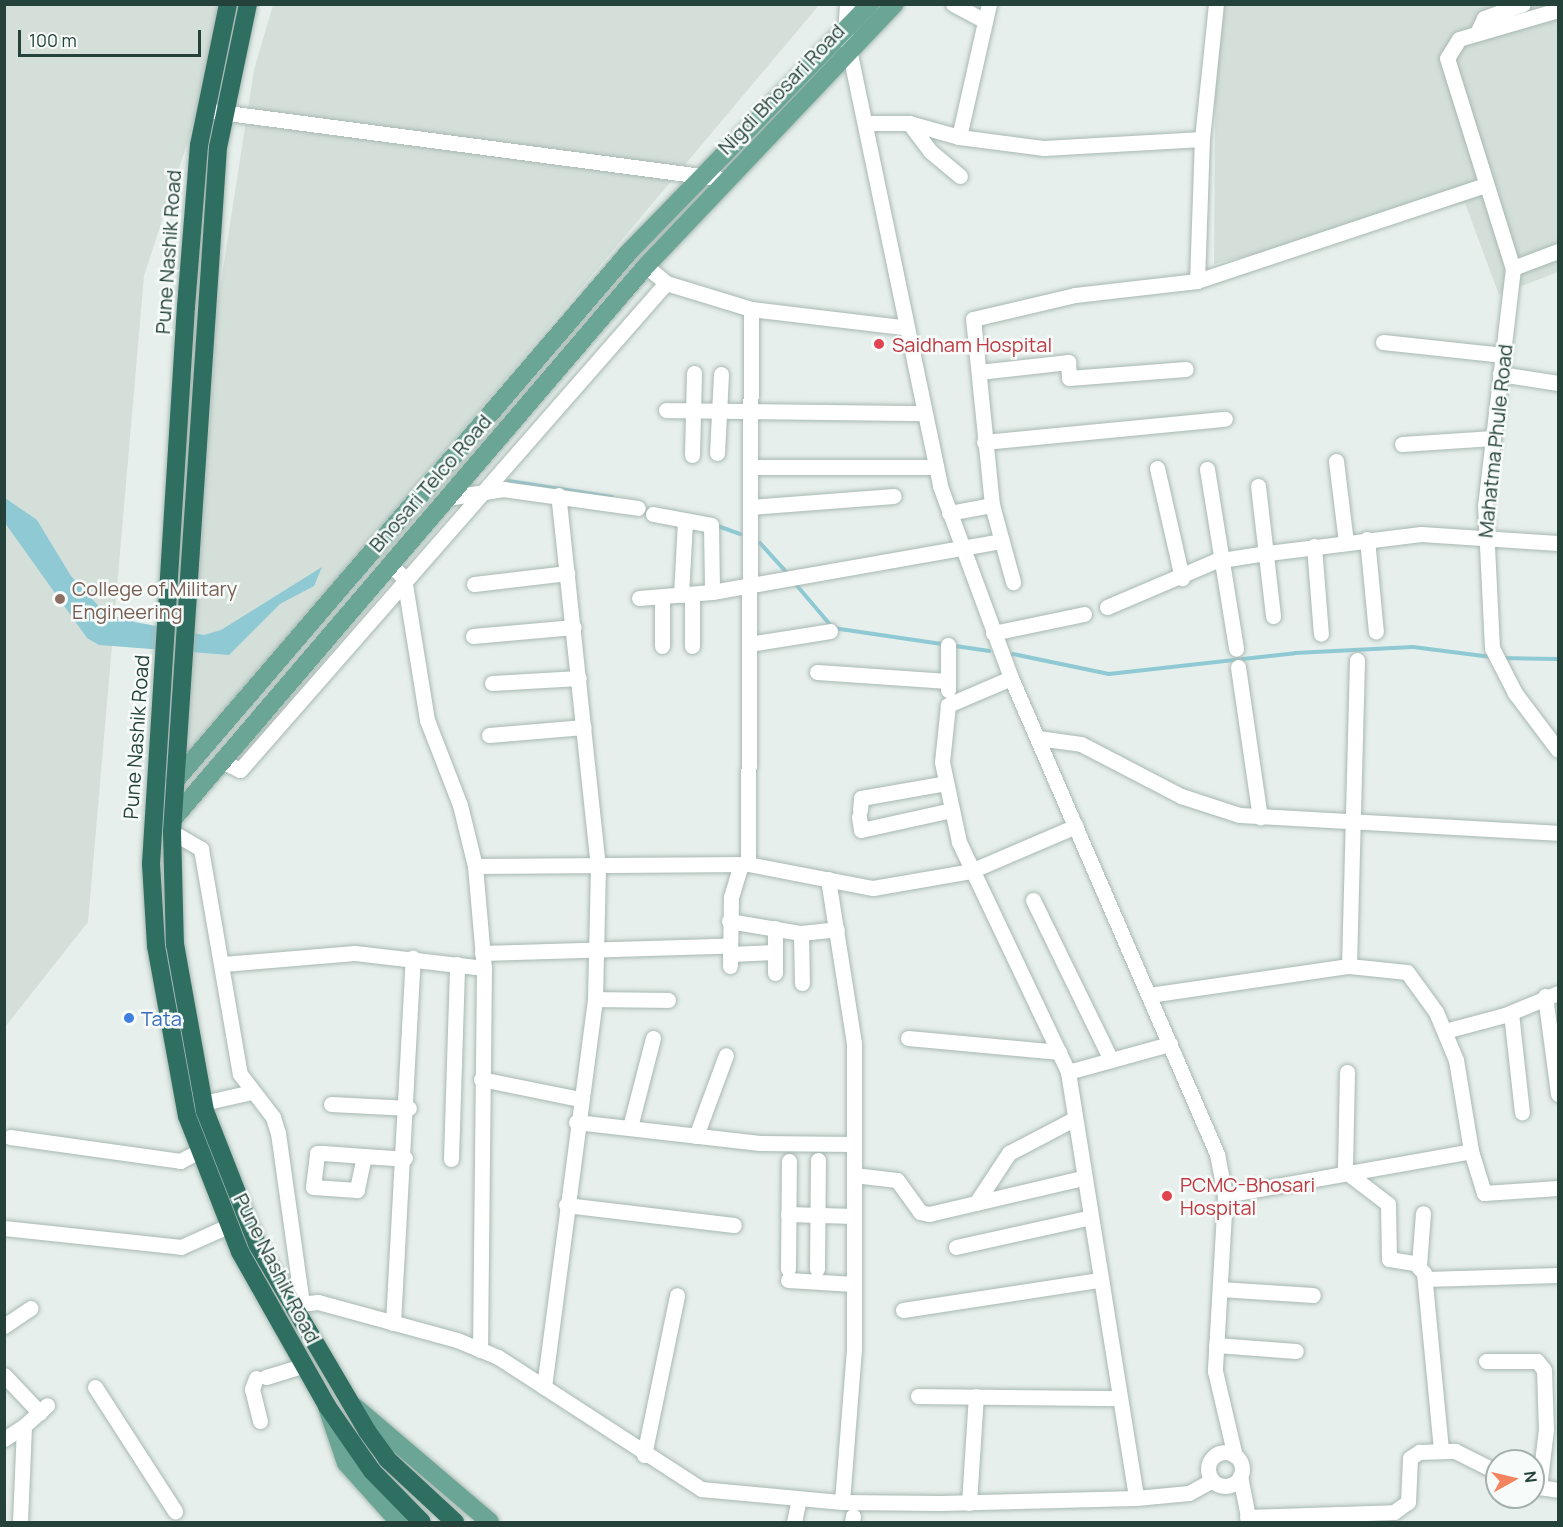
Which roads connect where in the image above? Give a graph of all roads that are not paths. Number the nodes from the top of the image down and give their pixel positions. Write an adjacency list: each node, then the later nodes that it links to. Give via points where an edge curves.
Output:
1 (228, 4): 15 (highway, Pune Nashik Road)
2 (248, 4): 16 (highway, Pune Nashik Road)
3 (847, 4): 12 (street)
4 (870, 4): 12 (main road, Nigdi Bhosari Road)
5 (895, 4): 14 (main road, Nigdi Bhosari Road)
6 (953, 4): 11 (street)
7 (989, 4): 11 (street)
8 (1216, 4): 20 (street)
9 (1523, 4): 13 (street, via 1484,18)
10 (1558, 10): 13 (street, via 1489,34)
11 (985, 21): 19 (street)
12 (845, 30): 14 (street); 21 (main road, Nigdi Bhosari Road)
13 (1479, 31): 24 (street, via 1459,39 1447,58)
14 (849, 51): 17 (street); 23 (main road, Nigdi Bhosari Road)
15 (205, 110): 16 (street); 171 (highway, Pune Nashik Road, via 186,306 151,864 164,1004)
16 (224, 112): 21 (street); 114 (highway, Pune Nashik Road, via 205,308)
17 (865, 123): 18 (street); 31 (street)
18 (909, 123): 19 (street); 22 (street, via 930,151)
19 (959, 137): 20 (street, via 1044,148)
20 (1202, 139): 28 (street)
21 (703, 174): 23 (street); 114 (main road, Bhosari Telco Road, via 629,252)
22 (960, 176)
23 (724, 179): 26 (main road, Bhosari Telco Road)
24 (1486, 185): 27 (street); 28 (street)
25 (1558, 251): 27 (street)
26 (646, 266): 29 (street); 60 (main road, Bhosari Telco Road)
27 (1513, 268): 33 (street, Mahatma Phule Road)
28 (1197, 281): 35 (street, via 1075,295 973,319)
29 (666, 283): 30 (street); 57 (street)
30 (751, 309): 31 (street); 43 (street)
31 (903, 327): 44 (street)
32 (1383, 342): 33 (street)
33 (1503, 355): 38 (street, Mahatma Phule Road)
34 (1186, 369): 35 (street, via 1069,378 1068,362)
35 (979, 372): 47 (street)
36 (694, 373): 41 (street)
37 (721, 374): 42 (street)
38 (1500, 374): 39 (street); 46 (street, Mahatma Phule Road)
39 (1558, 383)
40 (666, 410): 41 (street)
41 (694, 411): 42 (street); 50 (street)
42 (719, 411): 43 (street); 49 (street)
43 (750, 411): 44 (street); 52 (street)
44 (923, 412): 53 (street)
45 (1225, 419): 47 (street)
46 (1493, 438): 48 (street); 67 (street, Mahatma Phule Road)
47 (984, 442): 61 (street)
48 (1402, 444)
49 (717, 453)
50 (692, 455)
51 (1336, 461): 70 (street)
52 (750, 466): 53 (street); 62 (street)
53 (936, 467): 64 (street)
54 (1157, 468): 79 (street)
55 (1207, 469): 75 (street)
56 (1257, 486): 74 (street)
57 (479, 493): 58 (street, via 503,489); 60 (street); 78 (street)
58 (558, 495): 63 (street); 77 (street)
59 (894, 496): 62 (street)
60 (447, 498): 76 (main road, Bhosari Telco Road)
61 (992, 505): 64 (street); 69 (street)
62 (750, 507): 80 (street)
63 (638, 508)
64 (949, 513): 73 (street)
65 (653, 514): 66 (street)
66 (685, 521): 83 (street, via 711,525); 84 (street)
67 (1484, 537): 68 (street); 71 (street); 112 (street, Mahatma Phule Road, via 1492,648 1502,671)
68 (1367, 539): 70 (street); 92 (street)
69 (1002, 541): 73 (street); 81 (street)
70 (1346, 542): 72 (street)
71 (1558, 543)
72 (1314, 546): 74 (street); 94 (street)
73 (963, 551): 80 (street); 93 (street)
74 (1267, 553): 75 (street); 89 (street)
75 (1222, 560): 79 (street); 100 (street)
76 (390, 564): 78 (street); 113 (main road, Bhosari Telco Road)
77 (567, 573): 82 (street); 90 (street)
78 (404, 578): 113 (street, via 240,770); 123 (street, via 427,720 459,805)
79 (1182, 578): 87 (street)
80 (750, 582): 83 (street); 96 (street)
81 (1013, 582)
82 (474, 584)
83 (712, 592): 84 (street)
84 (687, 594): 85 (street); 99 (street)
85 (662, 597): 86 (street); 98 (street)
86 (639, 598)
87 (1107, 607)
88 (1083, 614): 93 (street)
89 (1273, 616)
90 (574, 627): 95 (street); 104 (street)
91 (830, 631): 96 (street)
92 (1376, 632)
93 (993, 633): 105 (street)
94 (1321, 634)
95 (473, 636)
96 (749, 644): 122 (street)
97 (948, 645): 106 (street)
98 (662, 646)
99 (692, 646)
100 (1236, 649)
101 (1358, 660): 118 (street)
102 (1238, 668): 117 (street)
103 (817, 672): 106 (street)
104 (579, 678): 107 (street); 109 (street)
105 (1011, 678): 108 (street); 111 (street)
106 (948, 681): 108 (street)
107 (492, 683)
108 (948, 705): 115 (street, via 942,762)
109 (584, 727): 110 (street); 124 (street)
110 (489, 735)
111 (1038, 738): 117 (street, via 1081,744 1214,809); 120 (street)
112 (1558, 750)
113 (222, 761): 119 (main road, Bhosari Telco Road)
114 (175, 781): 119 (highway, Pune Nashik Road)
115 (946, 783): 116 (street); 116 (street, via 861,798 861,830)
116 (952, 810): 125 (street)
117 (1260, 817): 118 (street)
118 (1352, 825): 121 (street); 139 (street)
119 (172, 826): 137 (street, via 201,849); 160 (highway, Pune Nashik Road, via 175,944)
120 (1076, 826): 125 (street); 143 (street)
121 (1558, 833)
122 (744, 864): 124 (street); 126 (street); 128 (street)
123 (475, 867): 124 (street); 136 (street)
124 (598, 867): 132 (street)
125 (971, 871): 126 (street, via 873,888); 151 (street)
126 (828, 879): 130 (street)
127 (1033, 900): 153 (street)
128 (729, 921): 129 (street); 134 (street)
129 (775, 928): 131 (street); 133 (street)
130 (837, 929): 131 (street); 169 (street, via 852,1011)
131 (801, 933): 141 (street)
132 (596, 951): 134 (street); 136 (street); 144 (street)
133 (775, 952): 134 (street); 140 (street)
134 (727, 955)
135 (413, 958): 137 (street, via 355,952); 138 (street); 162 (street)
136 (483, 960): 138 (street); 156 (street)
137 (223, 964): 157 (street, via 240,1074)
138 (457, 964): 174 (street)
139 (1349, 966): 143 (street); 147 (street, via 1407,972)
140 (775, 973)
141 (802, 982)
142 (1552, 994): 146 (street); 158 (street)
143 (1149, 995): 150 (street)
144 (595, 999): 145 (street); 159 (street)
145 (668, 1000)
146 (1511, 1013): 147 (street); 163 (street)
147 (1445, 1031): 170 (street, via 1456,1060)
148 (653, 1038): 166 (street)
149 (908, 1038): 151 (street)
150 (1170, 1044): 153 (street); 181 (street, via 1217,1154)
151 (1059, 1052): 154 (street)
152 (726, 1055): 167 (street)
153 (1111, 1060): 154 (street)
154 (1068, 1072): 164 (street)
155 (1347, 1072): 177 (street)
156 (482, 1079): 159 (street); 207 (street)
157 (252, 1092): 160 (street); 201 (street, via 273,1117 278,1133)
158 (1558, 1094)
159 (579, 1099): 165 (street)
160 (203, 1103): 201 (highway, Pune Nashik Road, via 234,1191)
161 (331, 1104): 162 (street)
162 (409, 1108): 173 (street)
163 (1522, 1112)
164 (1074, 1119): 179 (street); 182 (street, via 1009,1153)
165 (576, 1122): 166 (street); 183 (street)
166 (630, 1127): 167 (street)
167 (696, 1136): 169 (street)
168 (10, 1137): 171 (street, via 180,1161)
169 (854, 1144): 178 (street)
170 (1471, 1151): 177 (street); 180 (street, via 1484,1193)
171 (198, 1152): 190 (highway, Pune Nashik Road)
172 (364, 1156): 173 (street)
173 (405, 1158): 204 (street)
174 (451, 1159)
175 (818, 1160): 186 (street)
176 (789, 1161): 185 (street)
177 (1346, 1171): 181 (street); 194 (street, via 1388,1204 1389,1259)
178 (854, 1175): 182 (street, via 897,1179 920,1212); 187 (street)
179 (1082, 1178): 182 (street); 188 (street)
180 (1558, 1188)
181 (1225, 1195): 198 (street)
182 (976, 1203)
183 (566, 1205): 189 (street); 213 (street)
184 (1423, 1213): 194 (street)
185 (788, 1214): 186 (street); 197 (street, via 788,1275)
186 (818, 1215): 187 (street); 193 (street)
187 (854, 1216): 197 (street)
188 (1087, 1218): 192 (street); 196 (street)
189 (734, 1225)
190 (228, 1226): 191 (street, via 181,1247); 210 (highway, Pune Nashik Road)
191 (4, 1228)
192 (956, 1247)
193 (817, 1269)
194 (1422, 1272): 195 (street); 223 (street)
195 (1558, 1275)
196 (1098, 1280): 203 (street); 216 (street)
197 (854, 1284): 232 (street)
198 (1220, 1289): 200 (street); 206 (street)
199 (677, 1295): 225 (street)
200 (1313, 1295)
201 (296, 1304): 204 (street, via 318,1302); 217 (highway, Pune Nashik Road)
202 (31, 1308): 205 (street)
203 (903, 1310)
204 (393, 1323): 207 (street)
205 (4, 1326)
206 (1216, 1345): 208 (street); 226 (street, via 1218,1391)
207 (480, 1350): 213 (street)
208 (1296, 1351)
209 (1486, 1361): 221 (street, via 1541,1364)
210 (302, 1366): 218 (highway, Pune Nashik Road); 219 (street, via 261,1377 252,1389)
211 (4, 1375): 220 (street, via 44,1409)
212 (95, 1387): 234 (street)
213 (544, 1387): 225 (street)
214 (918, 1396): 215 (street)
215 (976, 1396): 216 (street); 233 (street)
216 (1119, 1398): 230 (street)
217 (349, 1401): 239 (highway, Pune Nashik Road, via 395,1467); 240 (main road)
218 (327, 1406): 237 (main road, via 346,1463); 238 (highway, Pune Nashik Road, via 372,1471)
219 (260, 1421)
220 (24, 1426): 222 (street); 236 (street)
221 (1552, 1429): 224 (street)
222 (4, 1439)
223 (1441, 1449): 227 (street); 235 (street, via 1410,1458 1408,1502 1394,1512)
224 (1545, 1454)
225 (644, 1455): 231 (street, via 701,1489)
226 (1235, 1456): 228 (street); 229 (street, via 1221,1453 1213,1457 1208,1466)
227 (1485, 1467)
228 (1240, 1476): 229 (street, via 1227,1486); 235 (street)
229 (1212, 1480): 230 (street, via 1189,1493)
230 (1136, 1498): 233 (street)
231 (798, 1499): 232 (street); 241 (street)
232 (842, 1502): 233 (street)
233 (969, 1503)
234 (176, 1511)
235 (1248, 1520)
236 (20, 1522)
237 (399, 1522)
238 (422, 1522)
239 (455, 1522)
240 (490, 1522)
241 (794, 1522)

